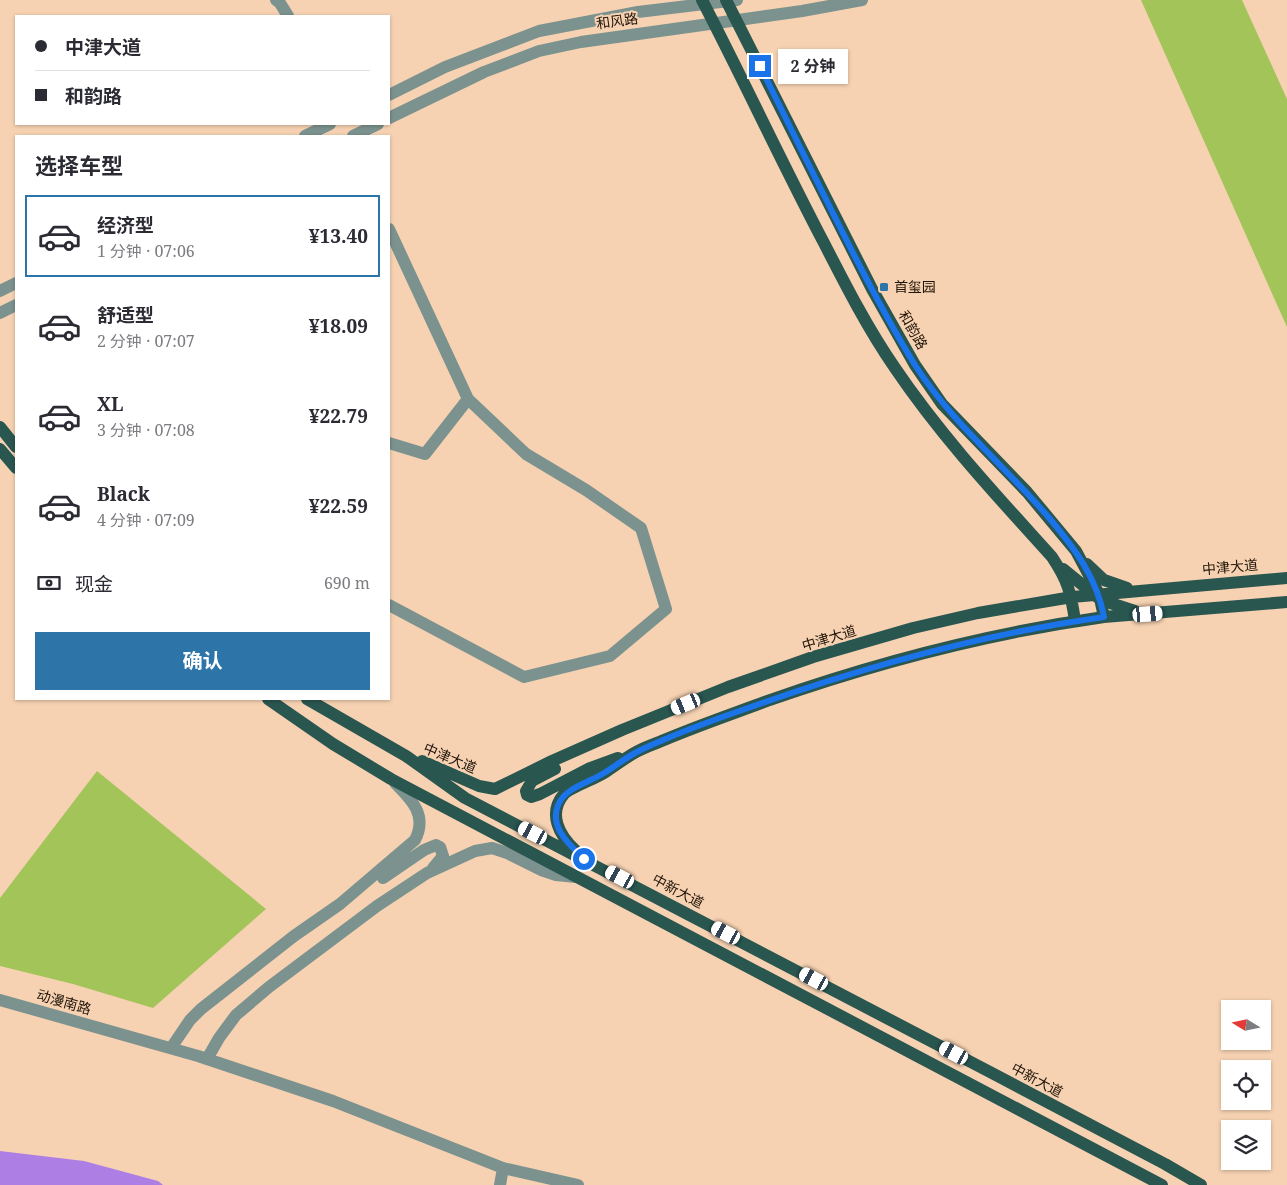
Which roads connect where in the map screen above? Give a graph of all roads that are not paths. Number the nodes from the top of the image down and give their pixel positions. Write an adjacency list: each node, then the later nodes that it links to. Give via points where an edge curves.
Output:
1 (730, 0): 4 (street, 和风路); 6 (main road, 和韵路)
2 (862, 0): 6 (street, 和风路)
3 (280, 1): 5 (street)
4 (703, 2): 7 (main road); 8 (street, 和风路, via 539,31 445,67)
5 (287, 15)
6 (736, 20): 7 (street, 和风路); 25 (main road, 和韵路, via 872,290 915,365 942,404 1027,492)
7 (714, 23): 9 (street, 和风路, via 539,51 484,72); 26 (main road, via 842,278 894,367 933,422)
8 (390, 94)
9 (390, 118)
10 (326, 125): 12 (street)
11 (376, 125): 13 (street)
12 (308, 135)
13 (355, 135)
14 (390, 232): 19 (street)
15 (15, 284): 16 (street)
16 (0, 291)
17 (15, 306): 18 (street)
18 (0, 313)
19 (468, 399): 21 (street, via 425,454); 32 (street, via 526,454 641,528 666,609 610,656 524,677)
20 (0, 428): 22 (main road)
21 (390, 443)
22 (15, 446)
23 (0, 449): 24 (main road)
24 (15, 467)
25 (1076, 551): 28 (main road, via 1104,580); 29 (main road, 和韵路)
26 (1052, 557): 29 (main road); 30 (main road)
27 (1287, 578): 28 (main road, 中津大道)
28 (1140, 590): 29 (main road, 中津大道)
29 (1098, 596): 30 (main road, 中津大道); 33 (main road, via 1129,610); 34 (main road, 和韵路)
30 (1072, 597): 35 (main road); 38 (main road, 中津大道, via 913,628 814,657)
31 (1287, 602): 33 (main road)
32 (390, 606)
33 (1148, 614): 34 (main road)
34 (1104, 617): 35 (main road)
35 (1075, 621): 39 (main road, via 962,644 847,675 692,728)
36 (269, 700): 41 (main road)
37 (309, 700): 40 (main road, 中新大道)
38 (622, 730): 39 (main road, via 592,751 532,781 527,795 540,794 588,769); 40 (main road, 中津大道, via 495,789 478,786)
39 (636, 752): 42 (main road, via 565,794 558,805 556,815 562,836)
40 (406, 756): 42 (main road, 中新大道, via 465,798)
41 (391, 779): 44 (main road); 45 (street, via 417,809 420,824 416,840)
42 (584, 859): 53 (main road, 中新大道)
43 (427, 873): 44 (street, via 475,851 492,848 541,870); 45 (street, via 443,856 436,845); 48 (street, via 269,987 228,1024)
44 (576, 877): 52 (main road)
45 (340, 904): 47 (street, via 202,1009)
46 (0, 1000): 47 (street, 动漫南路)
47 (171, 1048): 48 (street, 动漫南路)
48 (207, 1059): 49 (street, 动漫南路, via 332,1101)
49 (503, 1168): 50 (street); 51 (street, 动漫南路)
50 (500, 1185)
51 (578, 1185)
52 (1162, 1185)
53 (1201, 1185)

